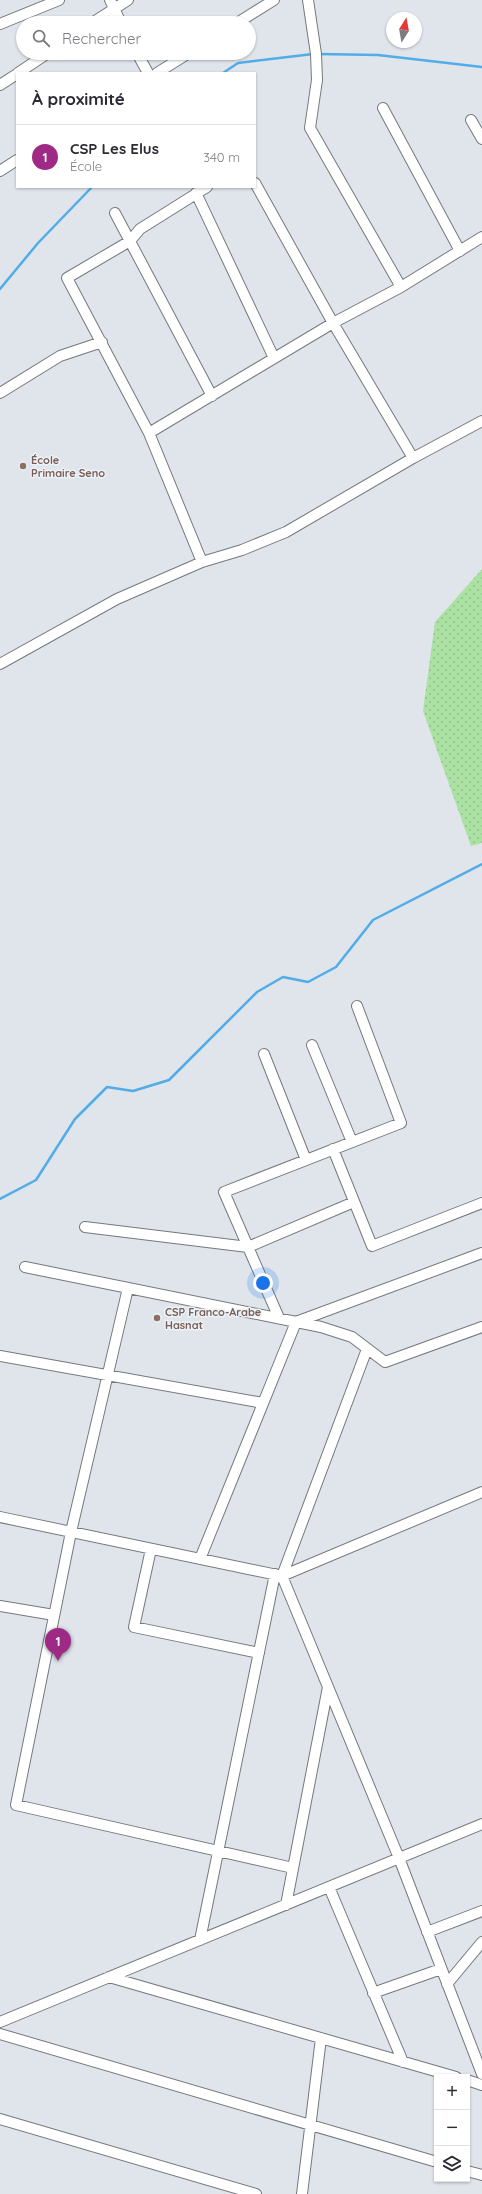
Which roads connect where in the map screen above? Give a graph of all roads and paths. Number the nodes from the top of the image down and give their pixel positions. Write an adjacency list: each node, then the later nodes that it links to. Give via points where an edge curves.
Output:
1 (59, 0): 6 (street)
2 (128, 0): 5 (street)
3 (274, 0): 9 (street)
4 (308, 0): 32 (street, via 318,80 310,128)
5 (111, 5): 7 (street); 8 (street)
6 (20, 16)
7 (99, 16)
8 (117, 16)
9 (248, 16)
10 (16, 17): 11 (street)
11 (0, 24)
12 (37, 60): 15 (street)
13 (141, 60): 16 (street)
14 (178, 60): 17 (street)
15 (19, 72)
16 (147, 72)
17 (159, 72)
18 (16, 74): 19 (street)
19 (0, 85)
20 (383, 108): 31 (street)
21 (471, 120): 22 (street)
22 (482, 139)
23 (16, 161): 24 (street)
24 (0, 171)
25 (256, 185): 33 (street)
26 (205, 188): 27 (street)
27 (196, 193): 30 (street, via 140,229); 35 (street)
28 (115, 213): 30 (street)
29 (482, 237): 31 (street)
30 (130, 240): 34 (street, via 67,278); 37 (street)
31 (460, 251): 32 (street)
32 (401, 287): 33 (street)
33 (334, 323): 35 (street); 40 (street)
34 (102, 342): 36 (street, via 60,356); 39 (street)
35 (274, 358): 37 (street)
36 (0, 393)
37 (212, 396): 39 (street)
38 (482, 421): 40 (street)
39 (149, 433): 41 (street)
40 (413, 458): 41 (street, via 286,532 242,550)
41 (202, 562): 42 (street, via 117,599)
42 (0, 663)
43 (357, 1006): 46 (street, via 401,1122)
44 (312, 1045): 46 (street)
45 (264, 1054): 48 (street)
46 (352, 1142): 47 (street)
47 (333, 1149): 48 (street); 49 (street)
48 (306, 1160): 52 (street, via 224,1192)
49 (354, 1202): 50 (street, via 372,1246); 52 (street)
50 (482, 1203)
51 (85, 1227): 52 (street)
52 (248, 1247): 56 (street)
53 (482, 1253): 57 (street)
54 (25, 1267): 55 (street)
55 (128, 1288): 56 (street); 61 (street)
56 (279, 1318): 57 (street)
57 (296, 1322): 59 (street, via 352,1336); 62 (street)
58 (482, 1327): 59 (street, via 385,1362)
59 (367, 1349): 68 (street)
60 (0, 1356): 61 (street)
61 (108, 1376): 62 (street); 65 (street)
62 (263, 1403): 67 (street)
63 (482, 1492): 68 (street)
64 (0, 1517): 65 (street)
65 (71, 1532): 66 (street); 70 (street)
66 (151, 1549): 67 (street); 71 (street, via 134,1627)
67 (200, 1559): 68 (street)
68 (278, 1575): 71 (street); 72 (street)
69 (0, 1606): 70 (street)
70 (54, 1615): 74 (street, via 16,1805)
71 (259, 1653): 74 (street)
72 (328, 1687): 75 (street); 76 (street)
73 (482, 1824): 75 (street)
74 (218, 1851): 76 (street); 81 (street)
75 (399, 1858): 77 (street); 80 (street)
76 (293, 1868): 78 (street)
77 (329, 1887): 78 (street); 86 (street)
78 (286, 1905): 81 (street)
79 (482, 1911): 80 (street)
80 (427, 1932): 83 (street)
81 (200, 1940): 84 (street)
82 (482, 1942): 85 (street)
83 (441, 1969): 85 (street); 86 (street)
84 (109, 1977): 87 (street); 89 (street)
85 (447, 1984): 90 (street)
86 (374, 1993): 91 (street)
87 (0, 2022)
88 (0, 2034): 97 (street)
89 (321, 2038): 91 (street); 97 (street)
90 (479, 2058): 93 (street)
91 (403, 2062): 92 (street)
92 (445, 2074)
93 (482, 2074)
94 (470, 2081): 95 (street)
95 (482, 2085)
96 (0, 2119): 101 (street)
97 (310, 2125): 98 (street); 102 (street)
98 (434, 2161)
99 (470, 2172): 100 (street)
100 (482, 2175)
101 (256, 2194)
102 (302, 2194)

